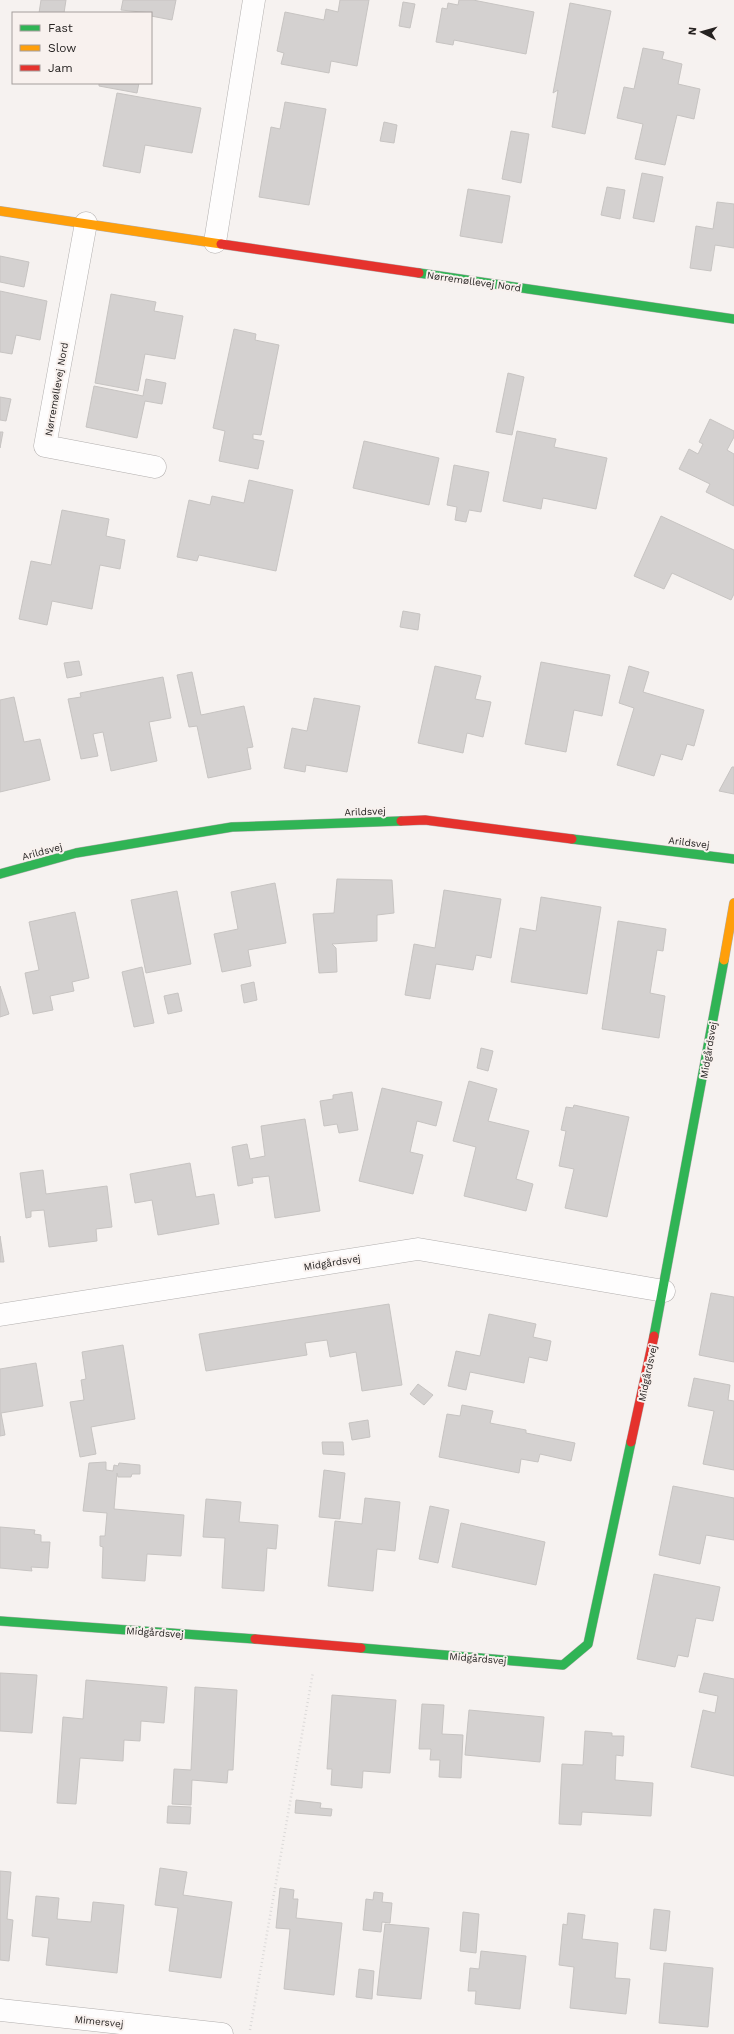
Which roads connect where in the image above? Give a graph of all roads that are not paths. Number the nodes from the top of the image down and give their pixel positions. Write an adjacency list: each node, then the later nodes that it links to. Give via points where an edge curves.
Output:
1 (254, 0): 4 (street)
2 (0, 211): 3 (street, Nørremøllevej Nord)
3 (86, 223): 4 (street, Nørremøllevej Nord); 6 (street, Nørremøllevej Nord, via 45,446)
4 (214, 242): 5 (street, Nørremøllevej Nord)
5 (734, 319)
6 (155, 467)
7 (734, 859): 8 (street, Arildsvej, via 425,820 232,827 76,853)
8 (0, 874)
9 (734, 903): 10 (street, Midgårdsvej)
10 (664, 1291): 11 (street, Midgårdsvej, via 418,1249); 12 (street, Midgårdsvej, via 588,1644 563,1665)
11 (0, 1315)
12 (0, 1621)
13 (0, 2010): 14 (street, Mimersvej)
14 (222, 2034)

